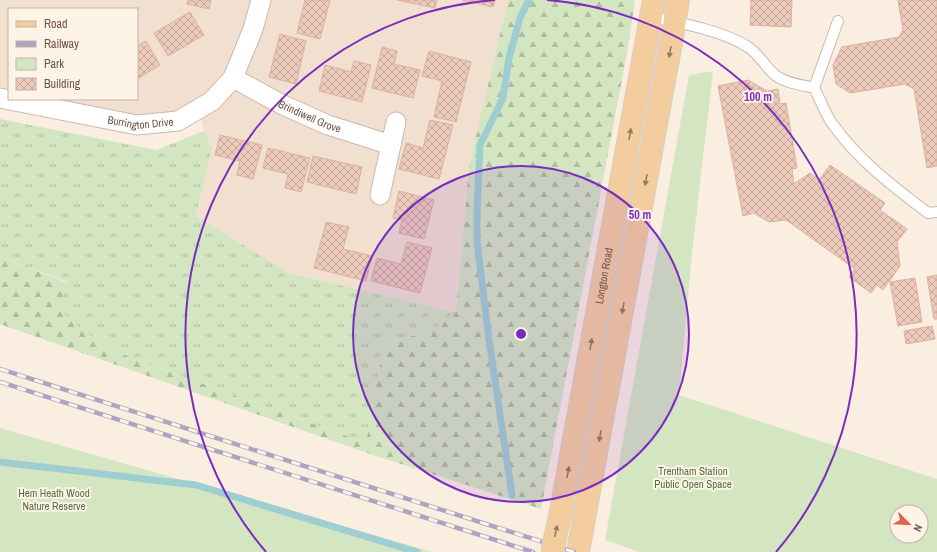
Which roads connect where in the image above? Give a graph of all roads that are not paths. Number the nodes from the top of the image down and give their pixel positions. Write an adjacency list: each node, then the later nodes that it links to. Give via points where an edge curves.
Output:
1 (261, 0): 6 (street, Burrington Drive, via 253,29)
2 (678, 0): 5 (main road)
3 (653, 8): 5 (lane); 13 (main road, Longton Road, one-way to 3, bridge)
4 (838, 21): 7 (lane)
5 (675, 22): 7 (lane, via 726,35 749,47 775,75); 14 (main road, one-way to 14)
6 (233, 78): 8 (street, Burrington Drive, via 212,101 178,121 137,125); 10 (street, Brindiwell Grove, via 283,105 328,125)
7 (814, 88): 12 (lane, via 833,126 862,158 928,213)
8 (10, 100)
9 (396, 122): 10 (street)
10 (391, 145): 11 (street)
11 (380, 195)
12 (937, 212)
13 (552, 552)
14 (578, 552)

